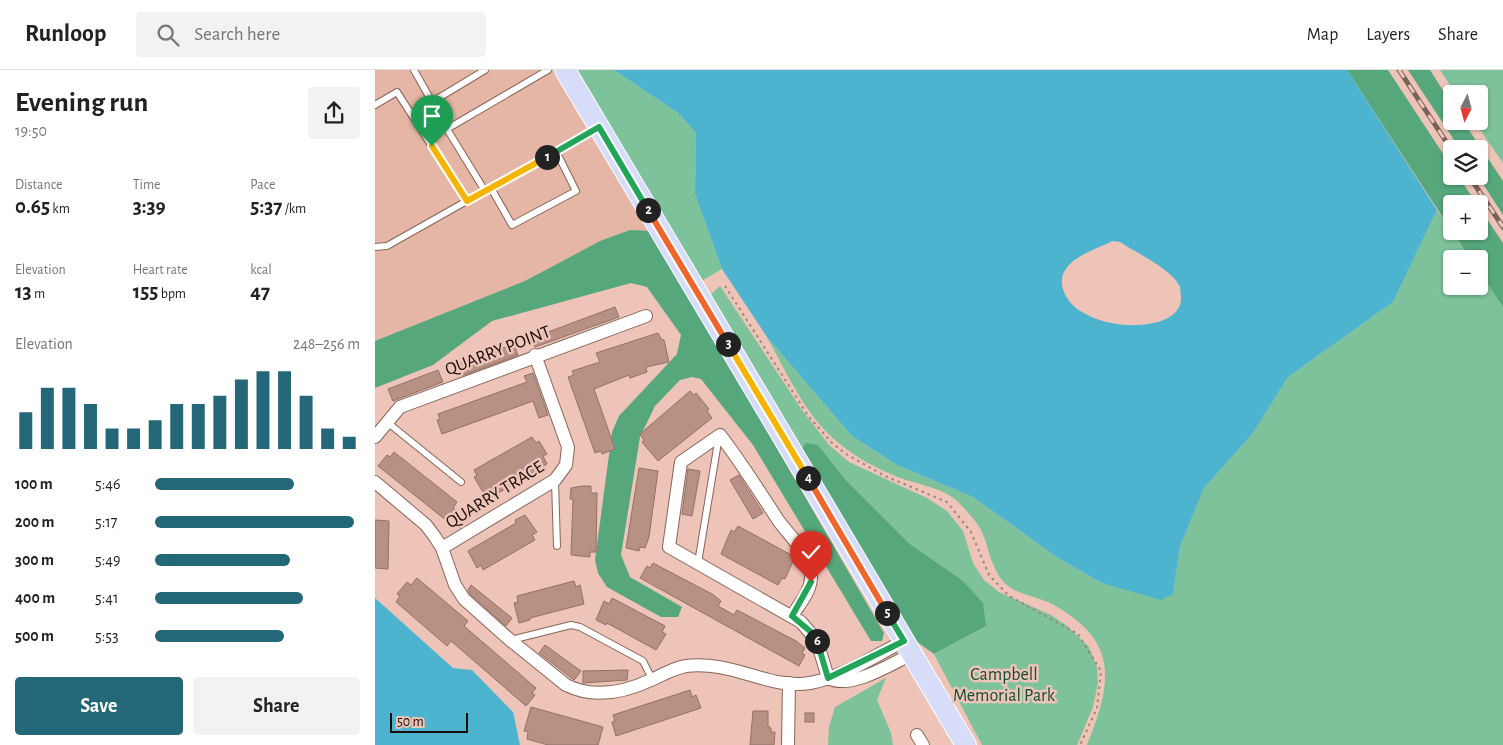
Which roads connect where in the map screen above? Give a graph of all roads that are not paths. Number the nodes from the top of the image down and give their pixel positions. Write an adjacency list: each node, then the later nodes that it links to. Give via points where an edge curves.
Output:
1 (414, 70): 5 (lane)
2 (485, 70): 5 (lane)
3 (548, 70): 8 (lane)
4 (565, 70): 7 (main road)
5 (432, 102): 8 (lane)
6 (375, 104): 11 (lane, via 397,92)
7 (599, 127): 9 (lane); 26 (main road)
8 (447, 129): 10 (lane)
9 (556, 151): 10 (lane); 10 (lane, via 576,191 512,225)
10 (488, 189): 11 (lane)
11 (467, 201): 12 (lane, via 387,246)
12 (375, 247)
13 (646, 316): 14 (street, QUARRY POINT)
14 (535, 356): 15 (street, QUARRY POINT, via 400,407); 18 (street, QUARRY TRACE, via 568,447 566,465)
15 (387, 422): 17 (street, QUARRY POINT); 20 (lane)
16 (719, 435): 23 (lane); 23 (street, via 681,462 669,547); 24 (street, via 805,556 811,573 810,586)
17 (375, 437)
18 (555, 480): 21 (lane); 22 (street, QUARRY TRACE)
19 (375, 482): 22 (street, via 426,525)
20 (461, 482)
21 (557, 546)
22 (442, 548): 25 (street, via 458,592)
23 (698, 563): 24 (street)
24 (792, 616): 27 (street, via 817,641)
25 (510, 640): 28 (street, via 576,690 617,692); 28 (lane, via 571,625 580,627 643,661)
26 (908, 647): 27 (street, via 839,682); 31 (main road)
27 (828, 678): 29 (street, via 809,683)
28 (652, 679): 29 (street, via 683,666 708,664)
29 (789, 683): 30 (street)
30 (788, 745)
31 (966, 745)

